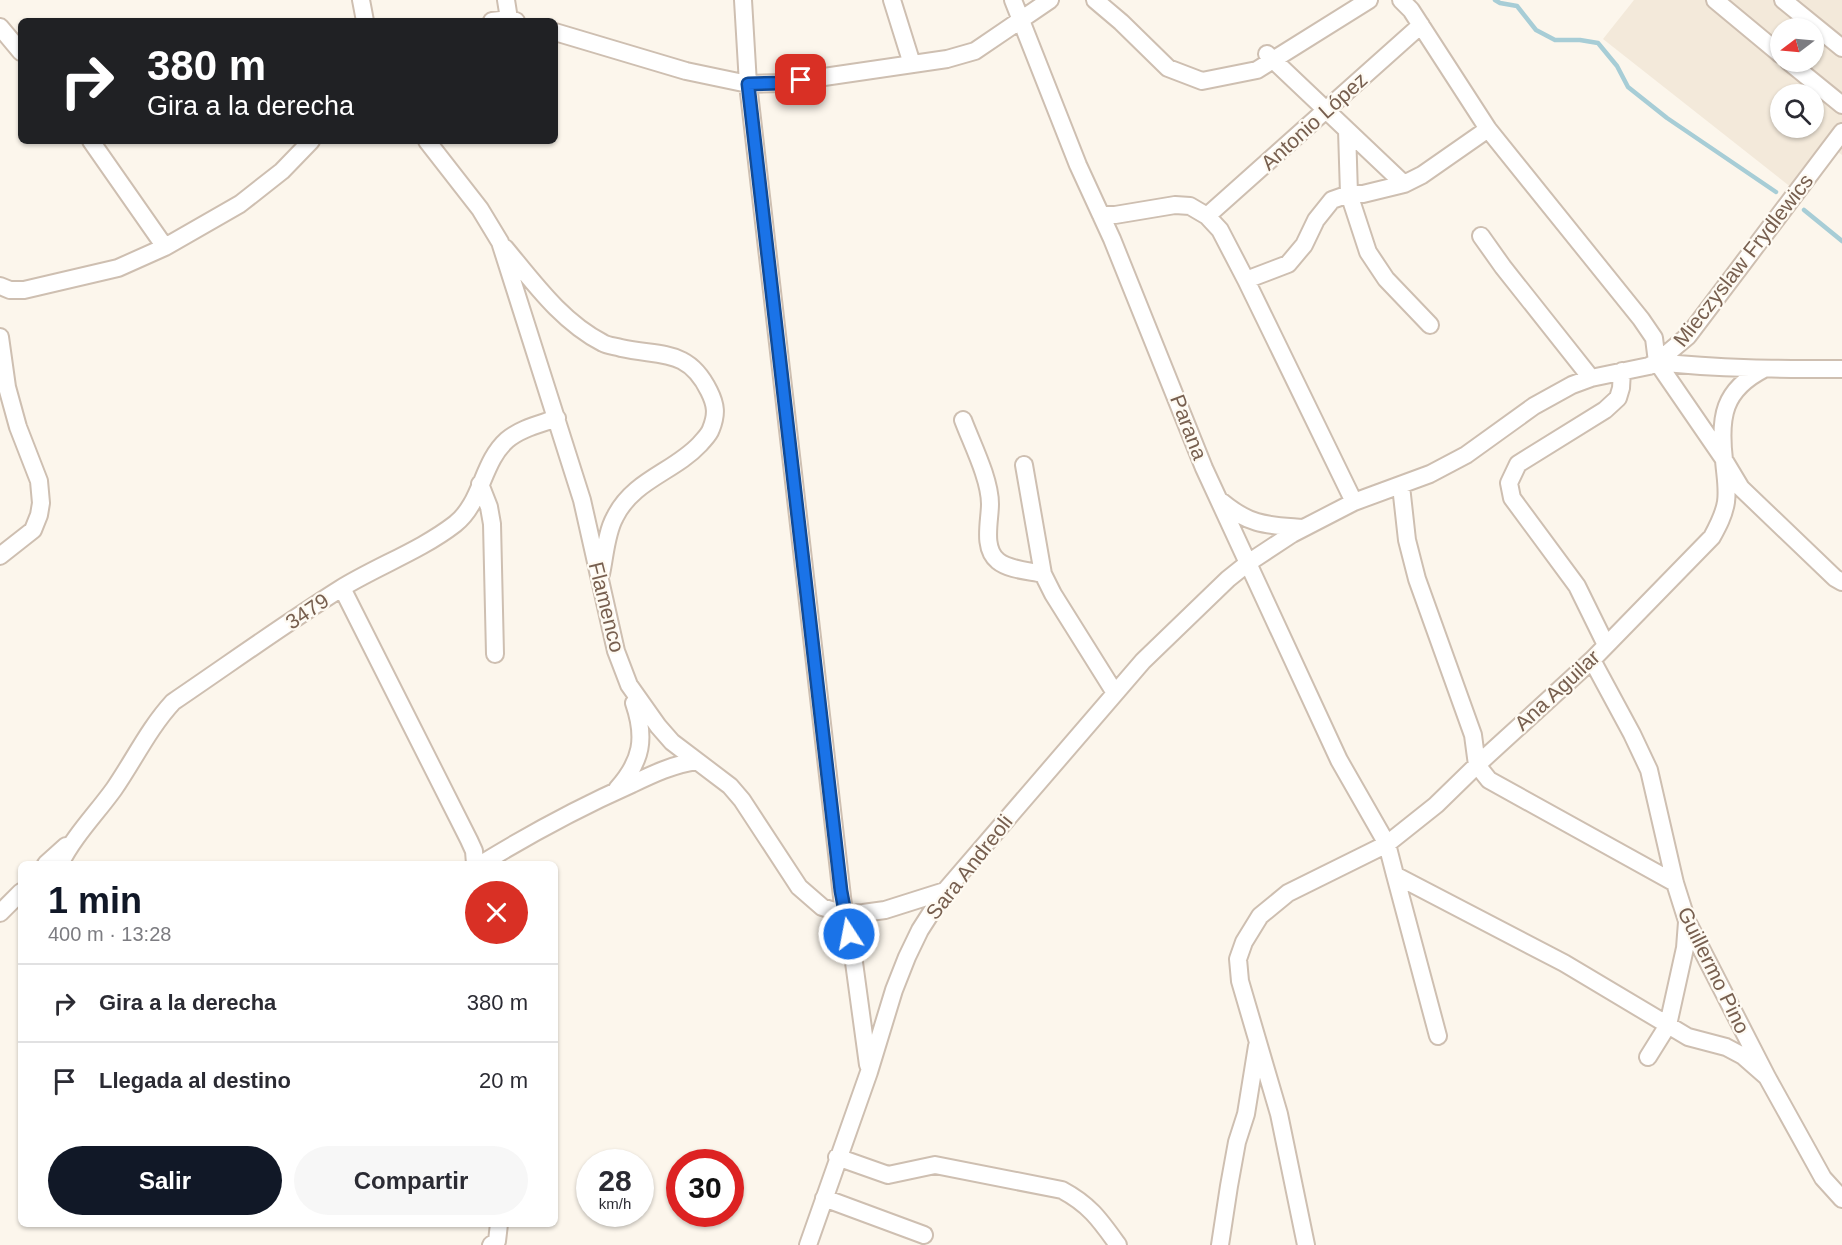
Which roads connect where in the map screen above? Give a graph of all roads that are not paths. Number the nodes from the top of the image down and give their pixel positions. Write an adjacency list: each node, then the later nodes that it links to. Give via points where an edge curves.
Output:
1 (361, 0): 12 (street)
2 (506, 0): 13 (street)
3 (743, 0): 24 (street)
4 (892, 0): 22 (street)
5 (1013, 0): 14 (street, Parana)
6 (1050, 0): 14 (street)
7 (1095, 0): 21 (street, via 1168,68 1181,75 1202,81 1257,70)
8 (1369, 0): 21 (street)
9 (1401, 0): 15 (street)
10 (1715, 0): 18 (street)
11 (1783, 0): 20 (street)
12 (364, 18)
13 (506, 18)
14 (1022, 21): 22 (street, via 975,51); 35 (street, Parana)
15 (1421, 25): 26 (street, Antonio López); 27 (street)
16 (0, 27): 19 (street)
17 (558, 33): 24 (street, via 686,71)
18 (1770, 46)
19 (18, 48)
20 (1842, 48)
21 (1270, 56): 26 (street)
22 (912, 64): 24 (street, via 783,83)
23 (1801, 72): 25 (street)
24 (748, 84): 83 (street)
25 (1842, 105)
26 (1327, 110): 28 (street); 36 (street, Antonio López)
27 (1488, 129): 33 (street); 44 (street, via 1641,319 1654,338)
28 (1347, 130): 33 (street); 34 (street)
29 (1842, 132): 44 (street, Mieczyslaw Frydlewics, via 1688,336)
30 (93, 144): 39 (street)
31 (308, 144): 39 (street, via 282,171 240,204)
32 (429, 144): 38 (street, Flamenco, via 480,209)
33 (1404, 184): 34 (street)
34 (1349, 194): 40 (street, via 1332,200 1288,264); 42 (street, via 1368,252 1386,279)
35 (1101, 215): 36 (street, via 1175,205 1190,206); 55 (street, Parana)
36 (1207, 216): 40 (street, via 1220,230)
37 (1481, 236): 48 (street)
38 (500, 242): 49 (street, Flamenco); 61 (street, via 567,319 605,344 688,362 701,375 716,404 710,433 688,457 638,487 622,504 614,518)
39 (165, 247): 41 (street, via 118,268 24,290)
40 (1246, 280): 56 (street)
41 (0, 286)
42 (1430, 325)
43 (0, 337): 58 (street, via 7,387 39,481 41,503 33,530)
44 (1657, 362): 45 (street); 47 (street, Mieczyslaw Frydlewics); 51 (street)
45 (1764, 369): 46 (street); 51 (street, Ana Aguilar, via 1741,383 1722,416)
46 (1842, 369)
47 (1622, 371): 48 (street, Mieczyslaw Frydlewics); 64 (street, via 1618,398 1518,464 1509,483 1512,498 1577,586)
48 (1591, 378): 54 (street, Mieczyslaw Frydlewics, via 1534,406 1466,455)
49 (557, 418): 53 (street, 3479, via 509,439 497,450); 61 (street, Flamenco, via 582,500)
50 (963, 420): 60 (street, via 990,501 990,550 999,561)
51 (1723, 458): 62 (street, via 1741,488); 64 (street, Ana Aguilar, via 1726,504 1712,537)
52 (1024, 465): 60 (street)
53 (480, 484): 63 (street, 3479, via 473,502 457,522); 65 (street, via 492,524)
54 (1401, 486): 56 (street, Mieczyslaw Frydlewics); 70 (street, via 1407,540 1417,579 1473,735)
55 (1218, 498): 57 (street, via 1238,515 1260,525); 59 (street, Parana)
56 (1354, 502): 57 (street, Mieczyslaw Frydlewics)
57 (1304, 529): 59 (street, Mieczyslaw Frydlewics)
58 (0, 556)
59 (1248, 563): 68 (street, Sara Andreoli, via 1143,661); 73 (street, Parana, via 1339,760)
60 (1043, 574): 68 (street)
61 (600, 581): 67 (street, Flamenco, via 616,651)
62 (1842, 582)
63 (342, 588): 72 (street, 3479, via 173,702); 76 (street, via 469,840)
64 (1606, 645): 66 (street, Ana Aguilar)
65 (495, 654)
66 (1592, 660): 70 (street, Ana Aguilar); 79 (street, Guillermo Pino, via 1650,770)
67 (629, 685): 69 (street, Flamenco, via 672,742); 71 (street, via 641,724 640,751 630,774)
68 (1115, 693): 80 (street, Sara Andreoli)
69 (697, 761): 71 (street, via 670,767); 83 (street, Flamenco, via 742,800 799,887 822,907)
70 (1477, 765): 73 (street, Ana Aguilar, via 1436,805); 79 (street, via 1488,780)
71 (614, 792): 77 (street)
72 (77, 835): 74 (street, 3479); 75 (street, 3479)
73 (1387, 844): 78 (street, Parana); 87 (street, Ana Aguilar, via 1288,892 1260,916 1238,959 1240,981)
74 (49, 861)
75 (62, 861)
76 (475, 861)
77 (487, 861)
78 (1395, 875): 85 (street, via 1564,963); 86 (street, Parana)
79 (1675, 883): 84 (street, Guillermo Pino)
80 (945, 891): 83 (street, Flamenco, via 885,910); 89 (street, Sara Andreoli, via 907,957)
81 (18, 895): 82 (street)
82 (0, 913)
83 (844, 914): 89 (street)
84 (1687, 921): 85 (street); 90 (street, Guillermo Pino)
85 (1668, 1025): 88 (street); 90 (street, via 1688,1037 1726,1047)
86 (1438, 1036)
87 (1258, 1042): 99 (street); 100 (street, via 1279,1114)
88 (1648, 1057)
89 (869, 1072): 91 (street, Sara Andreoli)
90 (1767, 1077): 93 (street, Guillermo Pino, via 1823,1178)
91 (837, 1157): 92 (street, Sara Andreoli); 96 (street, via 888,1175 935,1165 1062,1190 1096,1215)
92 (824, 1198): 95 (street); 98 (street, Sara Andreoli)
93 (1842, 1199)
94 (499, 1227): 97 (street, via 497,1241)
95 (924, 1235)
96 (1114, 1242)
97 (491, 1245)
98 (808, 1245)
99 (1220, 1245)
100 (1306, 1245)

